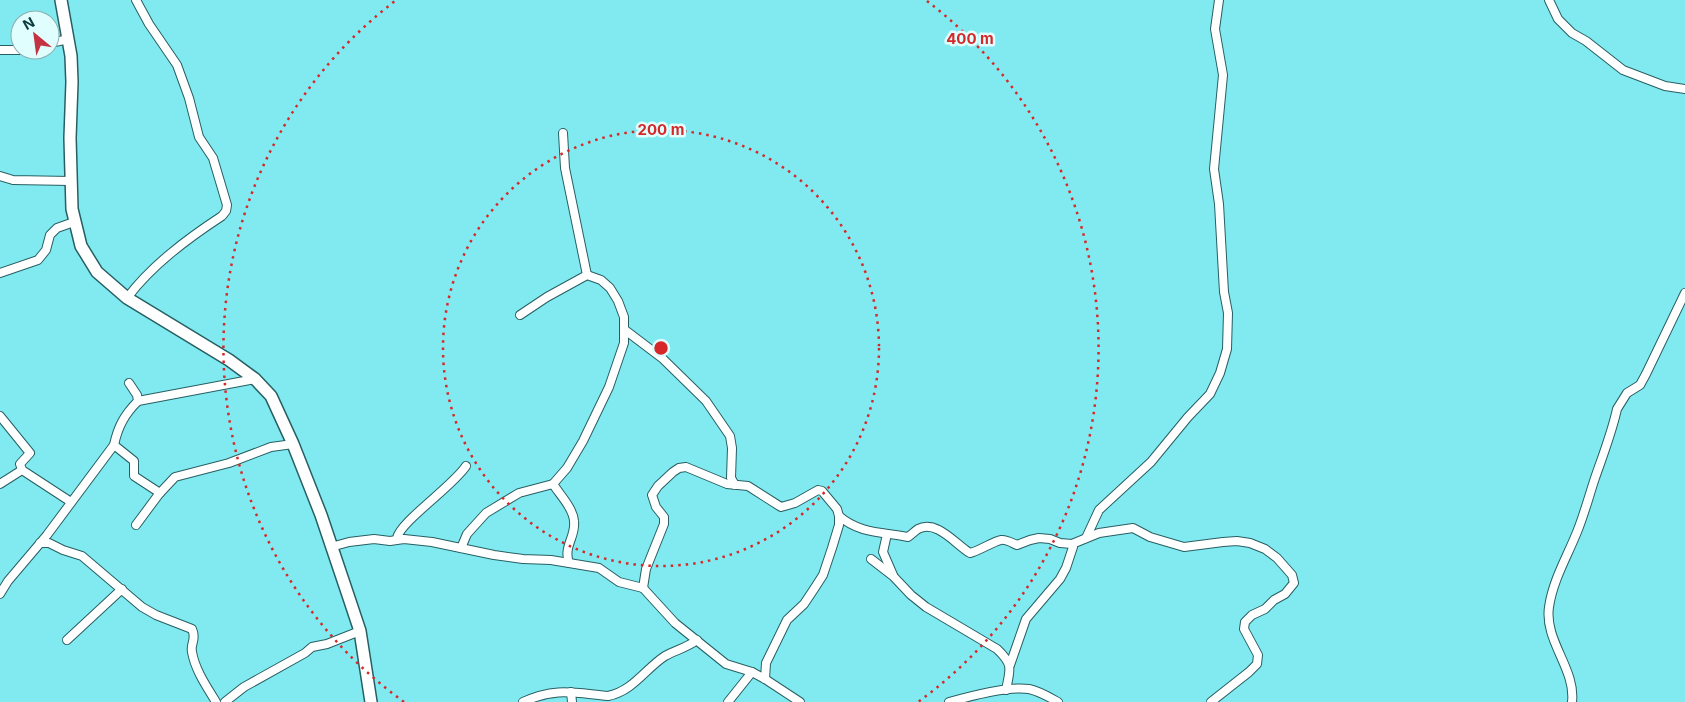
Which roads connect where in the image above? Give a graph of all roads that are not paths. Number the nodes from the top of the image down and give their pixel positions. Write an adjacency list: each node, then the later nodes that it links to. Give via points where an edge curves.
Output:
1 (62, 0): 5 (main road)
2 (136, 0): 15 (street, via 177,66 199,138 213,158 227,205 222,216 175,249)
3 (1219, 0): 34 (street, via 1215,29 1223,76 1214,170 1228,313 1227,349 1210,394 1151,462 1099,510)
4 (1549, 0): 7 (street, via 1558,19 1572,33 1623,70 1665,86)
5 (69, 39): 6 (street); 10 (main road)
6 (60, 41)
7 (1685, 89)
8 (563, 132): 13 (street, via 565,168)
9 (0, 176): 10 (street, via 13,180)
10 (71, 181): 11 (main road)
11 (74, 222): 12 (street, via 57,228 50,235 46,250 38,260); 15 (main road, via 80,246 88,260)
12 (0, 273)
13 (587, 275): 16 (street); 17 (street, via 601,280 610,288 624,317)
14 (1685, 293): 64 (street, via 1640,385 1627,393 1617,409 1577,532 1552,592 1548,609 1551,634 1569,680)
15 (127, 298): 18 (main road)
16 (520, 315)
17 (625, 330): 27 (street, via 624,343 609,386 574,457); 28 (street, via 662,358 706,401 730,436 731,478)
18 (255, 379): 20 (street); 22 (main road, via 271,396)
19 (129, 382): 20 (street)
20 (138, 400): 23 (street, via 124,417)
21 (0, 416): 25 (street, via 30,453 20,464)
22 (293, 444): 29 (street, via 175,477); 38 (main road)
23 (114, 445): 29 (street, via 134,461 134,476); 30 (street)
24 (466, 466): 35 (street, via 454,481 405,524 397,538)
25 (22, 470): 26 (street); 30 (street)
26 (0, 484)
27 (553, 484): 39 (street, via 519,493 486,513 467,534); 41 (street, via 574,519 566,554)
28 (735, 485): 31 (street, via 748,486 781,507 822,491); 43 (street, via 686,467 673,472 658,486 652,495 664,524)
29 (160, 493): 32 (street)
30 (71, 502): 36 (street)
31 (839, 516): 33 (street, via 850,525); 51 (street, via 823,575 804,604 787,620 766,663)
32 (136, 525)
33 (887, 534): 37 (street, via 908,537 919,529 936,530 970,553 1000,540 1017,546 1039,538); 42 (street, via 883,552)
34 (1086, 538): 37 (street); 63 (street, via 1134,528 1150,537 1184,547 1230,541 1250,542 1265,549 1292,575 1294,583 1288,591 1245,622 1244,629 1258,655 1257,664)
35 (404, 540): 38 (street, via 374,539); 39 (street)
36 (40, 543): 44 (street, via 49,543 82,556); 45 (street)
37 (1072, 544): 49 (street, via 1074,547 1060,579 1026,620)
38 (331, 547): 46 (main road)
39 (462, 548): 41 (street)
40 (871, 559): 42 (street)
41 (569, 563): 43 (street, via 599,568 619,582)
42 (893, 576): 49 (street, via 926,607 997,649)
43 (642, 588): 48 (street, via 675,623)
44 (122, 589): 47 (street); 54 (street, via 142,607 192,630 196,666)
45 (0, 594)
46 (360, 631): 55 (street, via 312,647 244,687); 56 (main road)
47 (67, 640)
48 (697, 640): 50 (street, via 726,664); 53 (street, via 666,656 627,689 615,694)
49 (1010, 665): 52 (street)
50 (752, 672): 51 (street); 59 (street)
51 (765, 679): 60 (street)
52 (1006, 690): 61 (street); 62 (street, via 1032,690)
53 (571, 692): 57 (street, via 555,691); 58 (street)
54 (216, 702)
55 (225, 702)
56 (371, 702)
57 (524, 702)
58 (572, 702)
59 (728, 702)
60 (800, 702)
61 (949, 702)
62 (1058, 702)
63 (1211, 702)
64 (1572, 702)

